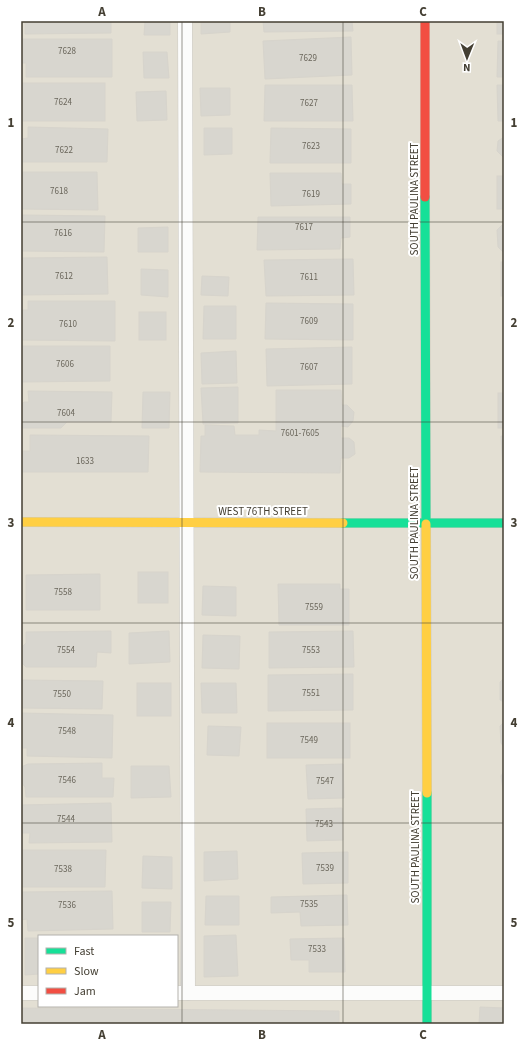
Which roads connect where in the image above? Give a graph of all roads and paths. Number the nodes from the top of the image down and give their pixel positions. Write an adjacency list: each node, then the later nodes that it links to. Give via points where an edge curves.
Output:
1 (185, 21): 4 (lane)
2 (425, 21): 6 (street, SOUTH PAULINA STREET)
3 (21, 522): 4 (street, WEST 76TH STREET)
4 (187, 522): 6 (street, WEST 76TH STREET); 9 (lane)
5 (504, 522): 6 (street, WEST 76TH STREET)
6 (426, 523): 10 (street, SOUTH PAULINA STREET)
7 (21, 993): 8 (lane)
8 (38, 993)
9 (182, 993): 10 (lane)
10 (427, 993): 11 (lane); 12 (street, SOUTH PAULINA STREET)
11 (504, 993)
12 (427, 1024)

